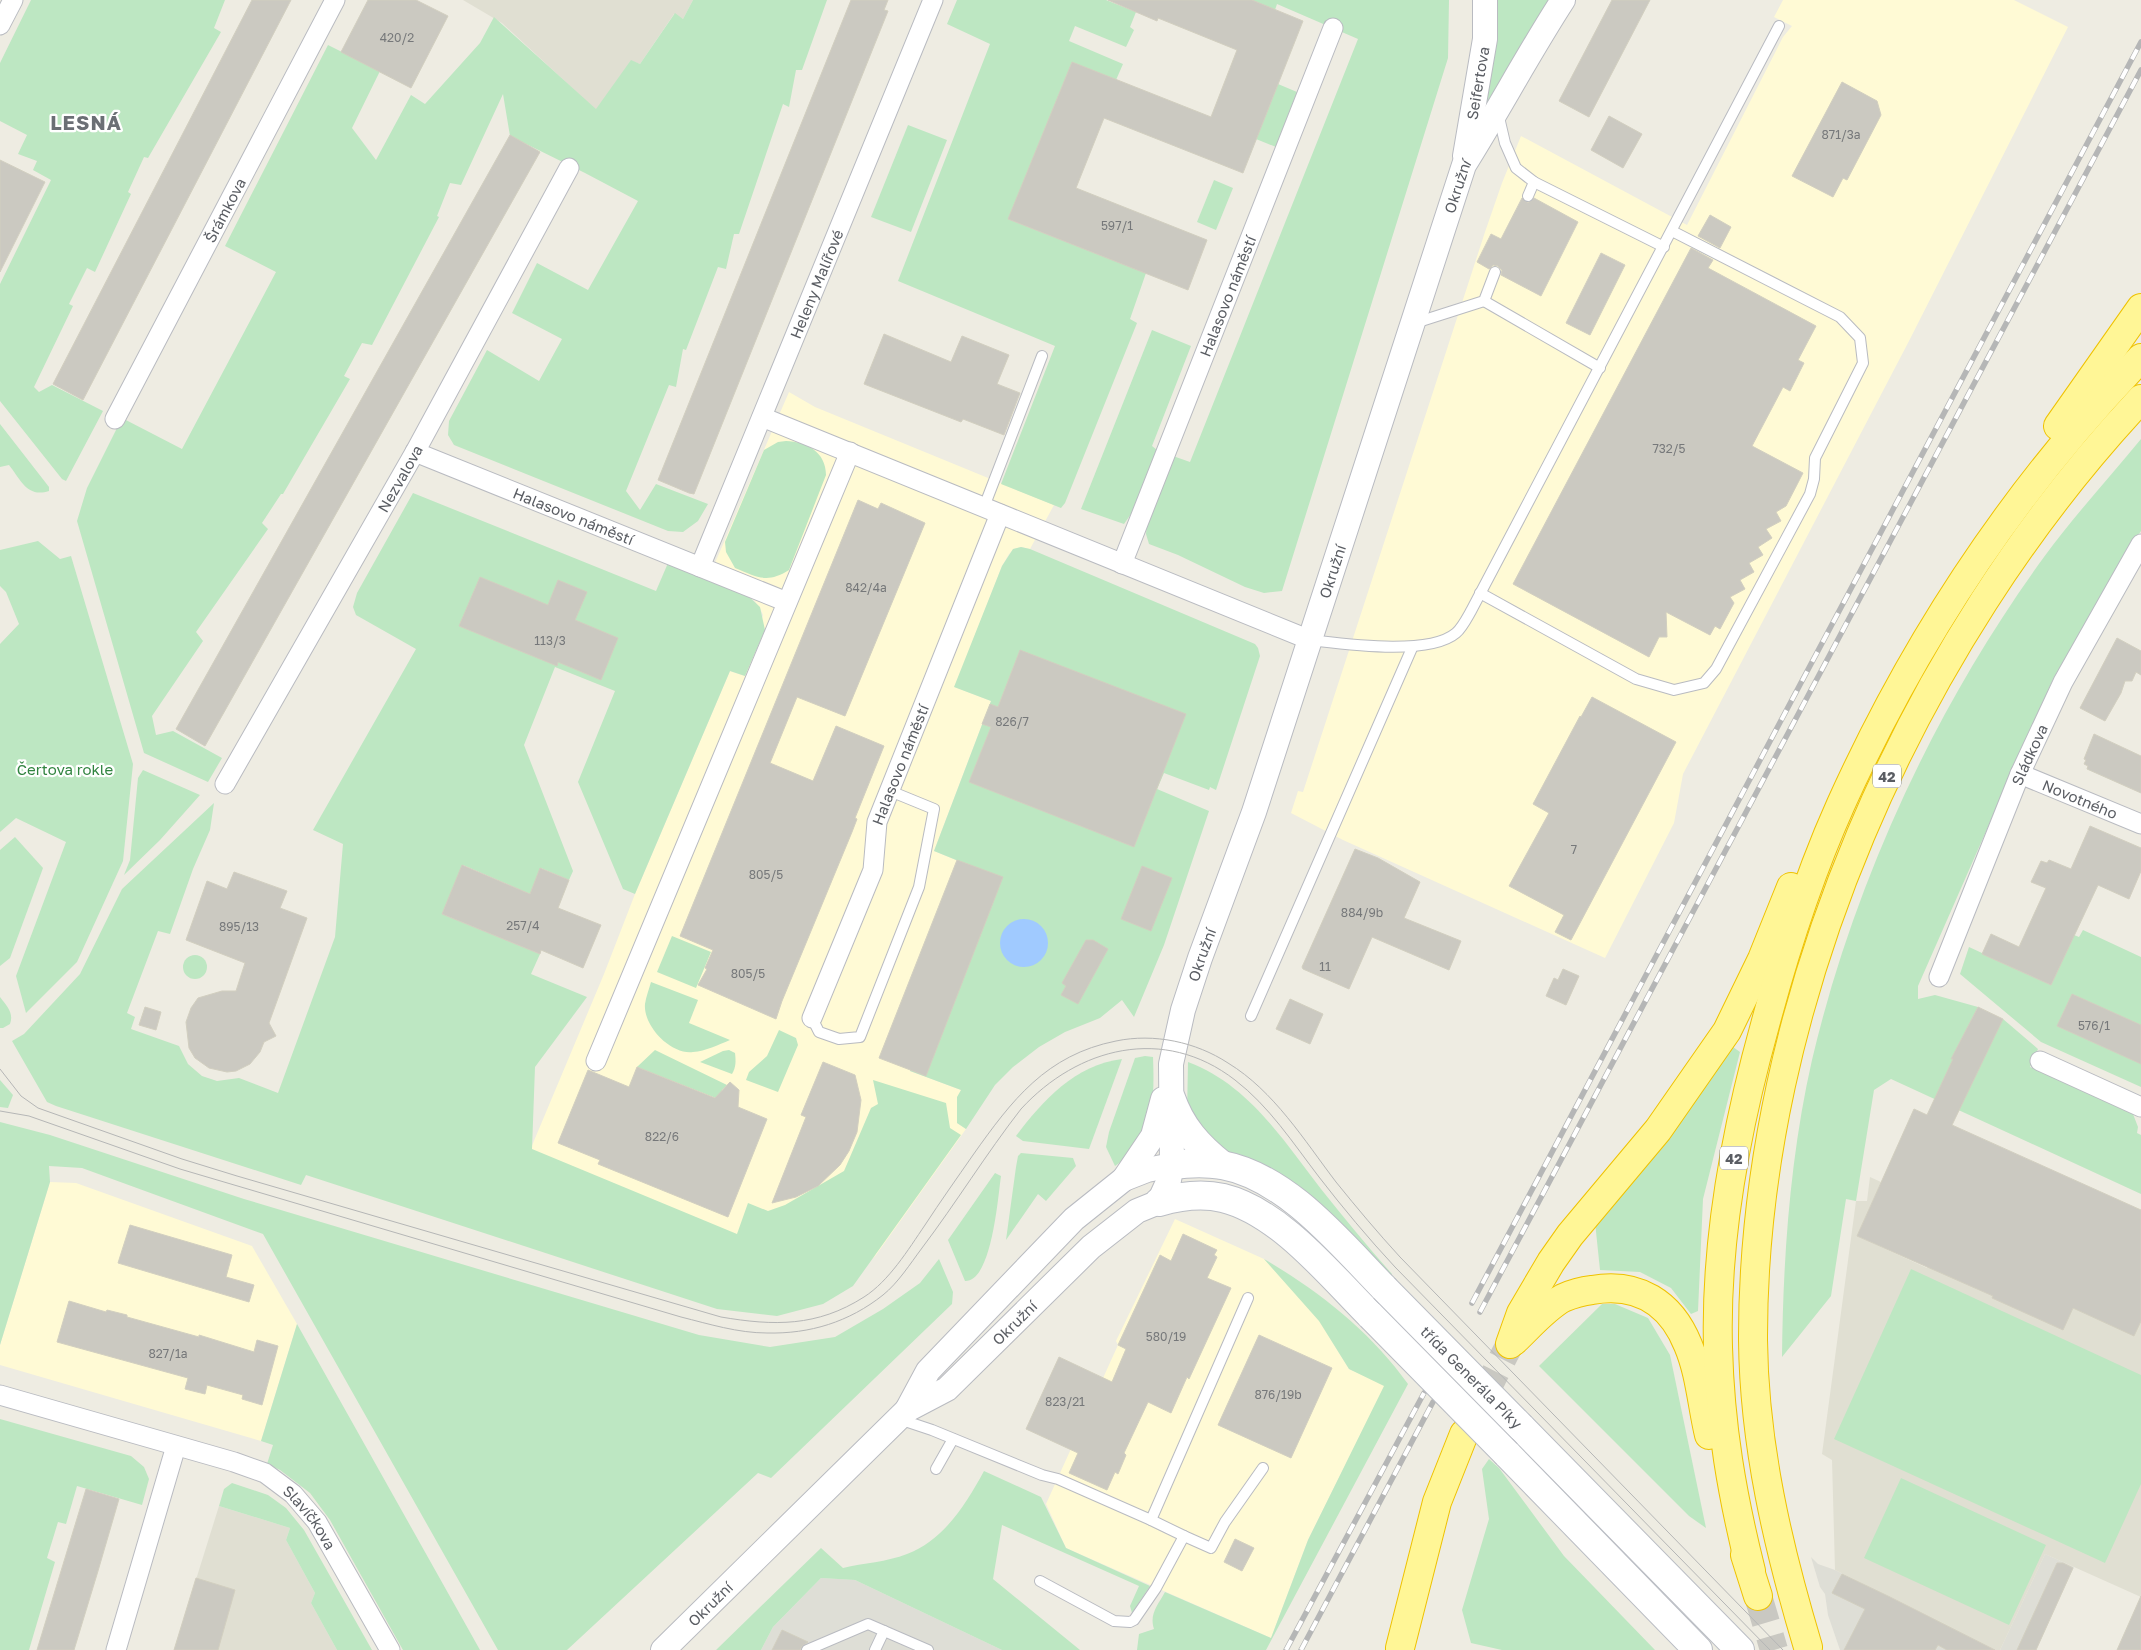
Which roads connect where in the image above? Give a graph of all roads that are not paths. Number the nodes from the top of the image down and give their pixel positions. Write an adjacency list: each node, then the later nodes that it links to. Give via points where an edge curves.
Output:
1 (13, 0): 6 (street)
2 (335, 0): 25 (street, Šrámkova)
3 (933, 0): 24 (street, Heleny Malířové)
4 (1486, 0): 10 (street, Seifertova, via 1485,39)
5 (1563, 0): 9 (street, Okružní)
6 (0, 25)
7 (1779, 26): 14 (lane)
8 (1332, 28): 31 (street, Halasovo náměstí)
9 (1498, 111): 10 (street, Okružní); 12 (lane, via 1505,143 1516,168)
10 (1464, 165): 19 (street, Okružní)
11 (569, 168): 26 (street, Nezvalova)
12 (1534, 182): 13 (lane); 15 (lane)
13 (1528, 196)
14 (1672, 231): 15 (lane); 33 (lane, via 1840,317 1860,338 1863,363 1815,458 1810,494 1716,669 1704,682 1690,687 1674,690 1636,678)
15 (1664, 247): 22 (lane)
16 (1495, 272): 17 (lane)
17 (1484, 302): 19 (lane); 22 (lane)
18 (2141, 308): 29 (highway, 42, via 2034,460)
19 (1411, 324): 35 (street, Okružní)
20 (1042, 356): 28 (lane)
21 (2141, 358): 29 (highway, 42, via 2104,396)
22 (1600, 368): 33 (lane)
23 (2141, 399): 68 (highway, 42, via 2023,543 1939,677 1907,736 1851,859 1802,1002 1785,1071 1762,1195 1754,1340 1760,1433 1772,1516)
24 (762, 417): 27 (street); 32 (street, Heleny Malířové)
25 (115, 419)
26 (415, 452): 32 (street, Halasovo náměstí); 39 (street, Nezvalova)
27 (850, 452): 28 (street); 34 (street)
28 (992, 510): 31 (street); 40 (street, Halasovo náměstí)
29 (1990, 540): 37 (highway, 42, via 1911,666)
30 (2138, 553): 38 (street, Sládkova, via 2063,682)
31 (1122, 564): 35 (street)
32 (700, 567): 34 (street, Halasovo náměstí)
33 (1480, 593): 36 (lane, via 1457,633 1436,644)
34 (787, 602): 45 (street)
35 (1310, 640): 36 (lane); 47 (street, Okružní, via 1254,812 1200,958)
36 (1412, 648): 43 (lane)
37 (1861, 762): 37 (highway, 42, via 1820,827 1727,1031 1658,1130 1551,1262 1520,1313 1510,1344 1550,1307 1576,1293 1618,1287 1650,1298 1663,1307 1679,1326 1689,1347 1718,1473 1754,1584 1727,1466 1721,1406 1718,1326 1728,1188 1753,1068 1792,933 1819,858)
38 (2020, 774): 41 (street, Novotného); 42 (street, Sládkova)
39 (225, 784)
40 (890, 791): 44 (street, Halasovo náměstí, via 877,822 873,870); 44 (lane, via 934,809 919,887 860,1037 838,1039 819,1032)
41 (2141, 824)
42 (1939, 977)
43 (1251, 1016)
44 (812, 1018)
45 (596, 1061)
46 (2040, 1061): 49 (street)
47 (1171, 1064): 48 (street, Okružní); 52 (street, via 1153,1136)
48 (1171, 1098): 50 (street, Okružní); 51 (main road, via 1190,1136)
49 (2141, 1107)
50 (1172, 1165): 51 (main road, třída Generála Píky); 52 (street, Okružní); 53 (main road); 54 (street, Okružní)
51 (1222, 1165): 67 (main road, třída Generála Píky, bridge, via 1266,1182 1315,1218)
52 (1124, 1179): 57 (street, Okružní, via 1053,1238 973,1322 928,1371)
53 (1206, 1196): 54 (main road, třída Generála Píky, via 1182,1196); 76 (main road, třída Generála Píky, bridge, via 1250,1208 1300,1245)
54 (1159, 1202): 57 (street, Okružní, via 1137,1211 1090,1247 947,1389)
55 (1248, 1298): 63 (lane)
56 (0, 1394): 60 (street, Slavíčkova)
57 (902, 1414): 59 (lane); 73 (street, Okružní)
58 (1464, 1434): 70 (highway, via 1436,1502)
59 (953, 1439): 62 (lane); 63 (lane, via 1058,1479)
60 (176, 1446): 71 (street); 72 (street, Slavíčkova, via 265,1473 293,1494 317,1522)
61 (1263, 1468): 64 (lane, via 1211,1548)
62 (936, 1469)
63 (1151, 1520): 64 (lane)
64 (1184, 1536): 65 (lane, via 1156,1588 1130,1622 1114,1621)
65 (1040, 1581)
66 (884, 1631): 69 (lane); 74 (lane, via 868,1624); 75 (lane)
67 (1735, 1646)
68 (1808, 1647)
69 (925, 1649)
70 (1403, 1649)
71 (116, 1650)
72 (390, 1650)
73 (663, 1650)
74 (807, 1650)
75 (875, 1650)
76 (1698, 1650)

